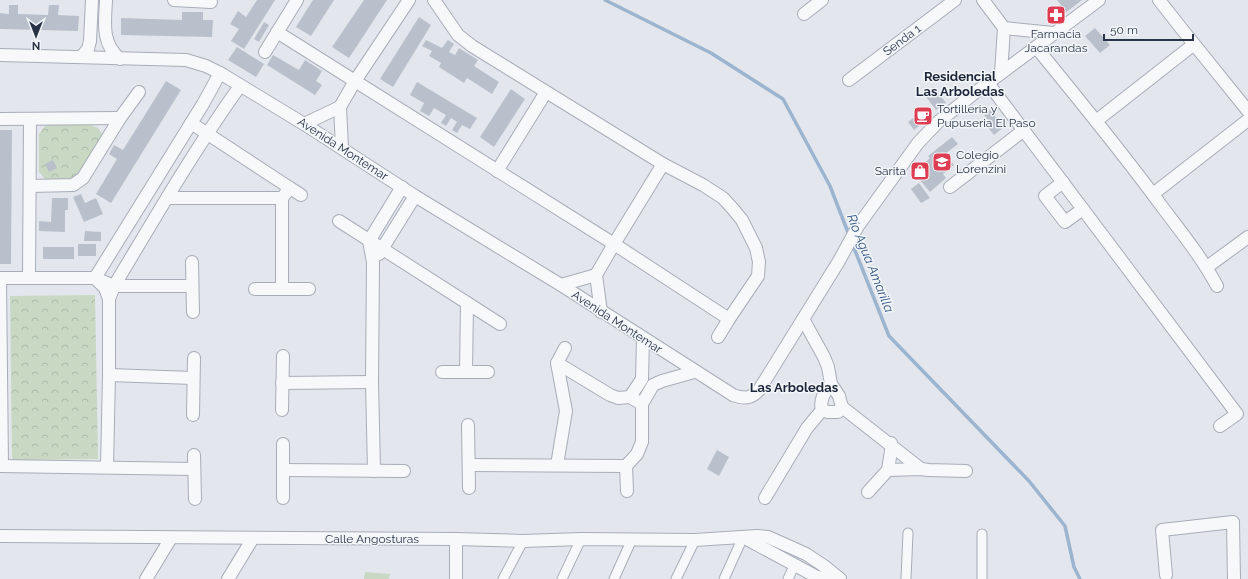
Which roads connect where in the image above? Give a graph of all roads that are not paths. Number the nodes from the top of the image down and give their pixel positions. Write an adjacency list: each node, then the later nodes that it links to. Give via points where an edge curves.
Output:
1 (92, 0): 22 (street, via 90,42)
2 (106, 0): 23 (street, via 107,44)
3 (174, 0): 4 (street)
4 (188, 0): 13 (street)
5 (297, 0): 16 (street)
6 (409, 0): 27 (street)
7 (434, 0): 31 (street, via 458,35)
8 (822, 0): 14 (street)
9 (955, 0): 26 (street, Senda 1)
10 (983, 0): 15 (street)
11 (1099, 0): 17 (street, Avenida Montemar)
12 (1159, 0): 18 (street)
13 (211, 2)
14 (804, 14)
15 (1004, 28): 17 (street); 25 (street)
16 (277, 32): 20 (street); 27 (street)
17 (1053, 33): 19 (street, Avenida Montemar)
18 (1194, 45): 33 (street); 38 (street)
19 (1036, 47): 25 (street, Avenida Montemar); 38 (street)
20 (265, 52)
21 (0, 55): 22 (street, Avenida Montemar)
22 (81, 57): 23 (street, Avenida Montemar)
23 (120, 59): 24 (street, Avenida Montemar, via 186,60)
24 (220, 73): 29 (street, Avenida Montemar); 39 (street)
25 (1002, 73): 28 (street, Avenida Montemar)
26 (849, 80)
27 (355, 81): 32 (street); 45 (street)
28 (988, 83): 41 (street); 81 (street, Avenida Montemar, via 938,122 918,143 858,226)
29 (240, 86): 40 (street, Avenida Montemar); 42 (street)
30 (139, 92): 34 (street)
31 (546, 92): 44 (street); 45 (street)
32 (340, 107): 40 (street); 43 (street)
33 (1248, 111)
34 (120, 118): 36 (street); 47 (street, via 83,178 74,185)
35 (0, 119): 36 (street)
36 (30, 119): 47 (street)
37 (1248, 120): 51 (street)
38 (1096, 121): 51 (street)
39 (191, 123): 42 (street); 68 (street)
40 (304, 124): 43 (street, Avenida Montemar)
41 (1024, 130): 46 (street); 49 (street)
42 (207, 133): 50 (street); 54 (street)
43 (342, 148): 48 (street, Avenida Montemar)
44 (663, 164): 60 (street); 80 (street, via 723,198 742,220 756,248 760,262 758,276)
45 (497, 170): 60 (street)
46 (1063, 182): 56 (street); 56 (street, via 1045,196 1065,222)
47 (30, 186): 67 (street)
48 (402, 187): 53 (street, Avenida Montemar); 59 (street)
49 (950, 187)
50 (290, 188): 52 (street); 55 (street)
51 (1153, 194): 64 (street)
52 (301, 195)
53 (415, 196): 61 (street); 71 (street, Avenida Montemar)
54 (167, 198): 55 (street); 69 (street)
55 (282, 198): 74 (street)
56 (1083, 208): 108 (street, via 1237,414)
57 (339, 221): 59 (street)
58 (1248, 237): 64 (street)
59 (369, 241): 61 (street); 63 (street)
60 (614, 244): 65 (street); 80 (street)
61 (382, 249): 63 (street); 77 (street)
62 (192, 262): 70 (street)
63 (373, 262): 98 (street)
64 (1207, 267): 72 (street)
65 (596, 275): 71 (street); 79 (street)
66 (0, 278): 67 (street); 94 (street)
67 (29, 278): 68 (street)
68 (95, 278): 69 (street); 76 (street, via 105,288)
69 (114, 286): 70 (street); 76 (street)
70 (192, 286): 78 (street)
71 (561, 286): 79 (street, Avenida Montemar)
72 (1217, 286)
73 (254, 289): 74 (street)
74 (282, 289): 75 (street)
75 (309, 289)
76 (109, 299): 95 (street)
77 (466, 303): 82 (street); 90 (street)
78 (193, 312)
79 (601, 312): 84 (street, Avenida Montemar)
80 (728, 319): 83 (street)
81 (803, 319): 93 (street, Avenida Montemar, via 754,395 748,398 733,396); 100 (street, via 824,357)
82 (500, 324)
83 (718, 337)
84 (643, 339): 89 (street); 93 (street, Avenida Montemar)
85 (565, 348): 88 (street)
86 (283, 356): 99 (street)
87 (194, 358): 96 (street)
88 (557, 363): 101 (street, via 610,395 618,398); 113 (street, via 566,411)
89 (643, 365): 97 (street, via 651,373); 101 (street, via 642,379)
90 (466, 371): 91 (street); 92 (street)
91 (442, 372)
92 (488, 372)
93 (694, 372): 97 (street)
94 (0, 373): 114 (street)
95 (109, 375): 96 (street); 116 (street)
96 (193, 378): 106 (street)
97 (665, 380): 102 (street, via 653,385)
98 (372, 382): 99 (street); 121 (street)
99 (282, 383): 104 (street)
100 (831, 384): 103 (street, via 839,396); 105 (street, via 826,390)
101 (630, 397): 102 (street)
102 (642, 404): 115 (street, via 642,442 637,454)
103 (842, 407): 105 (street, via 838,412); 110 (street)
104 (282, 410)
105 (822, 410): 128 (street, via 807,428)
106 (193, 415)
107 (468, 425): 112 (street)
108 (1220, 426)
109 (283, 444): 119 (street)
110 (891, 444): 118 (street); 120 (street)
111 (194, 455): 117 (street)
112 (469, 465): 113 (street); 124 (street)
113 (557, 465): 115 (street)
114 (1, 466): 116 (street)
115 (626, 466): 125 (street)
116 (107, 467): 117 (street)
117 (194, 469): 129 (street)
118 (922, 469): 120 (street); 123 (street)
119 (283, 470): 121 (street); 127 (street)
120 (888, 470): 126 (street)
121 (374, 471): 122 (street)
122 (404, 471)
123 (966, 471)
124 (469, 488)
125 (627, 491)
126 (868, 492)
127 (283, 498)
128 (765, 498)
129 (195, 499)
130 (908, 533): 153 (street)
131 (982, 534): 154 (street)
132 (0, 536): 134 (street, Calle Angosturas)
133 (743, 537): 139 (street, Calle Angosturas); 141 (street, Calle Angosturas); 150 (street); 152 (street, Calle Angosturas, via 768,537 806,554)
134 (171, 538): 135 (street, Calle Angosturas); 143 (street)
135 (253, 538): 136 (street, Calle Angosturas); 144 (street)
136 (456, 539): 140 (street, Calle Angosturas); 145 (street)
137 (581, 539): 138 (street, Calle Angosturas); 140 (street, Calle Angosturas); 147 (street)
138 (632, 539): 139 (street, Calle Angosturas); 148 (street)
139 (695, 540): 149 (street)
140 (523, 541): 146 (street)
141 (795, 564): 151 (street); 152 (street, Calle Angosturas, via 817,577)
142 (1166, 574): 155 (street, via 1162,530 1232,522)
143 (146, 579)
144 (228, 579)
145 (456, 579)
146 (504, 579)
147 (562, 579)
148 (614, 579)
149 (676, 579)
150 (724, 579)
151 (788, 579)
152 (840, 579)
153 (906, 579)
154 (982, 579)
155 (1234, 579)

